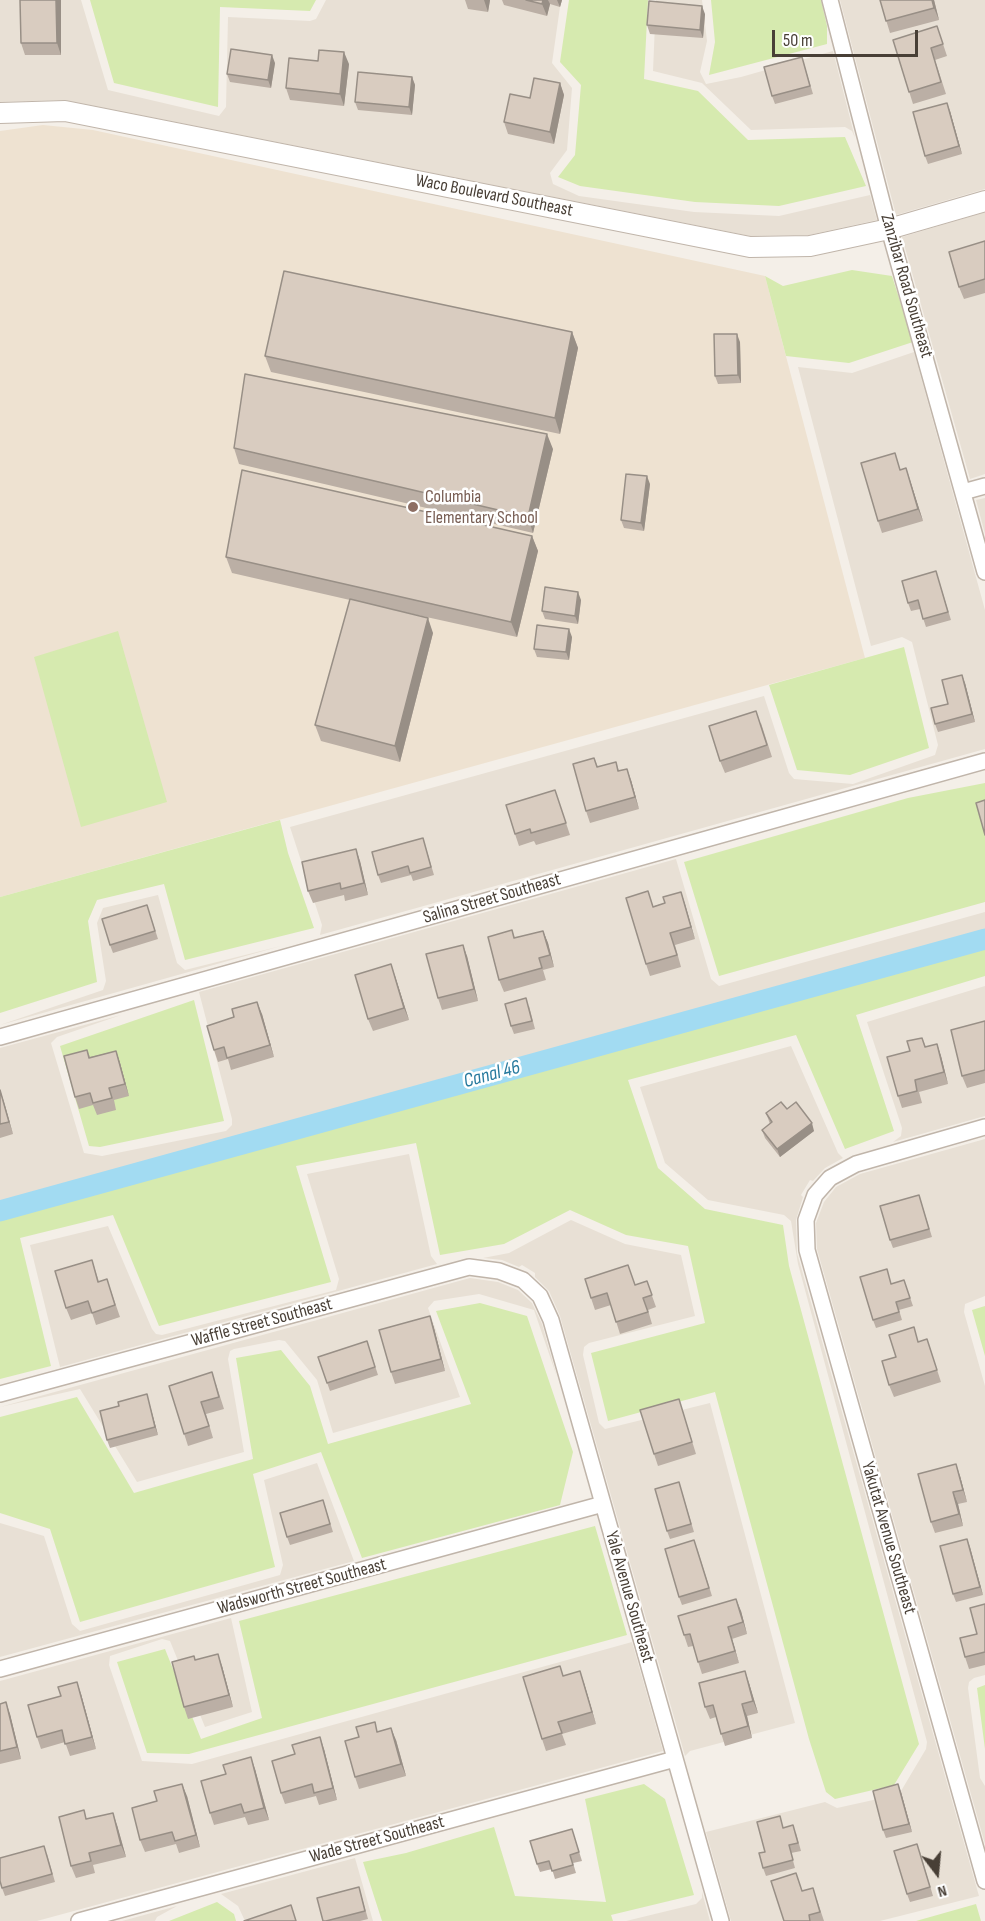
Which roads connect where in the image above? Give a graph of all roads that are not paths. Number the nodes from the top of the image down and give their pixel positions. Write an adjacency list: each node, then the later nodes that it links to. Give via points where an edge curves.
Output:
1 (830, 0): 4 (street, Zanzibar Road Southeast)
2 (0, 113): 4 (street, Waco Boulevard Southeast, via 65,111 750,247 810,246)
3 (985, 201): 4 (street, Waco Boulevard Southeast)
4 (890, 229): 6 (street, Zanzibar Road Southeast)
5 (985, 486): 6 (street)
6 (963, 492): 7 (street, Zanzibar Road Southeast)
7 (985, 572)
8 (985, 761): 9 (street, Salina Street Southeast)
9 (0, 1036)
10 (985, 1127): 16 (street, Yakutat Avenue Southeast, via 856,1164 830,1178 815,1195 806,1220 807,1250)
11 (523, 1280): 12 (street, Waffle Street Southeast, via 500,1271 469,1267); 13 (street, Yale Avenue Southeast, via 540,1296 551,1320)
12 (0, 1394)
13 (603, 1504): 14 (street, Wadsworth Street Southeast); 15 (street, Yale Avenue Southeast)
14 (0, 1669)
15 (675, 1759): 17 (street, Wade Street Southeast); 18 (street, Yale Avenue Southeast)
16 (985, 1881)
17 (79, 1921)
18 (721, 1921)

